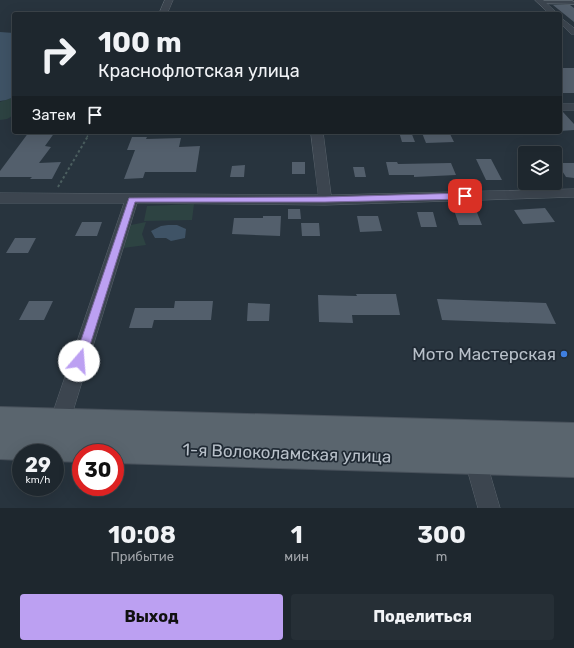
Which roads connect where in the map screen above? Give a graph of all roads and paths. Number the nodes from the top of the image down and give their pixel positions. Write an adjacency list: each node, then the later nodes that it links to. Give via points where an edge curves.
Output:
1 (170, 0): 4 (street)
2 (540, 1): 3 (lane); 5 (street)
3 (574, 3)
4 (164, 12)
5 (552, 12)
6 (562, 22): 7 (street)
7 (572, 34)
8 (562, 107): 9 (street)
9 (574, 107)
10 (89, 134): 14 (path)
11 (318, 134): 16 (street)
12 (574, 193): 16 (street)
13 (0, 198): 14 (street)
14 (52, 198): 15 (street)
15 (132, 200): 16 (street); 18 (street)
16 (325, 200)
17 (0, 422): 18 (main road, 1-я Волоколамская улица)
18 (59, 424): 19 (main road, 1-я Волоколамская улица)
19 (574, 438)
20 (0, 444): 21 (main road, 1-я Волоколамская улица)
21 (475, 458): 22 (main road, 1-я Волоколамская улица); 23 (street)
22 (574, 461)
23 (489, 508)

